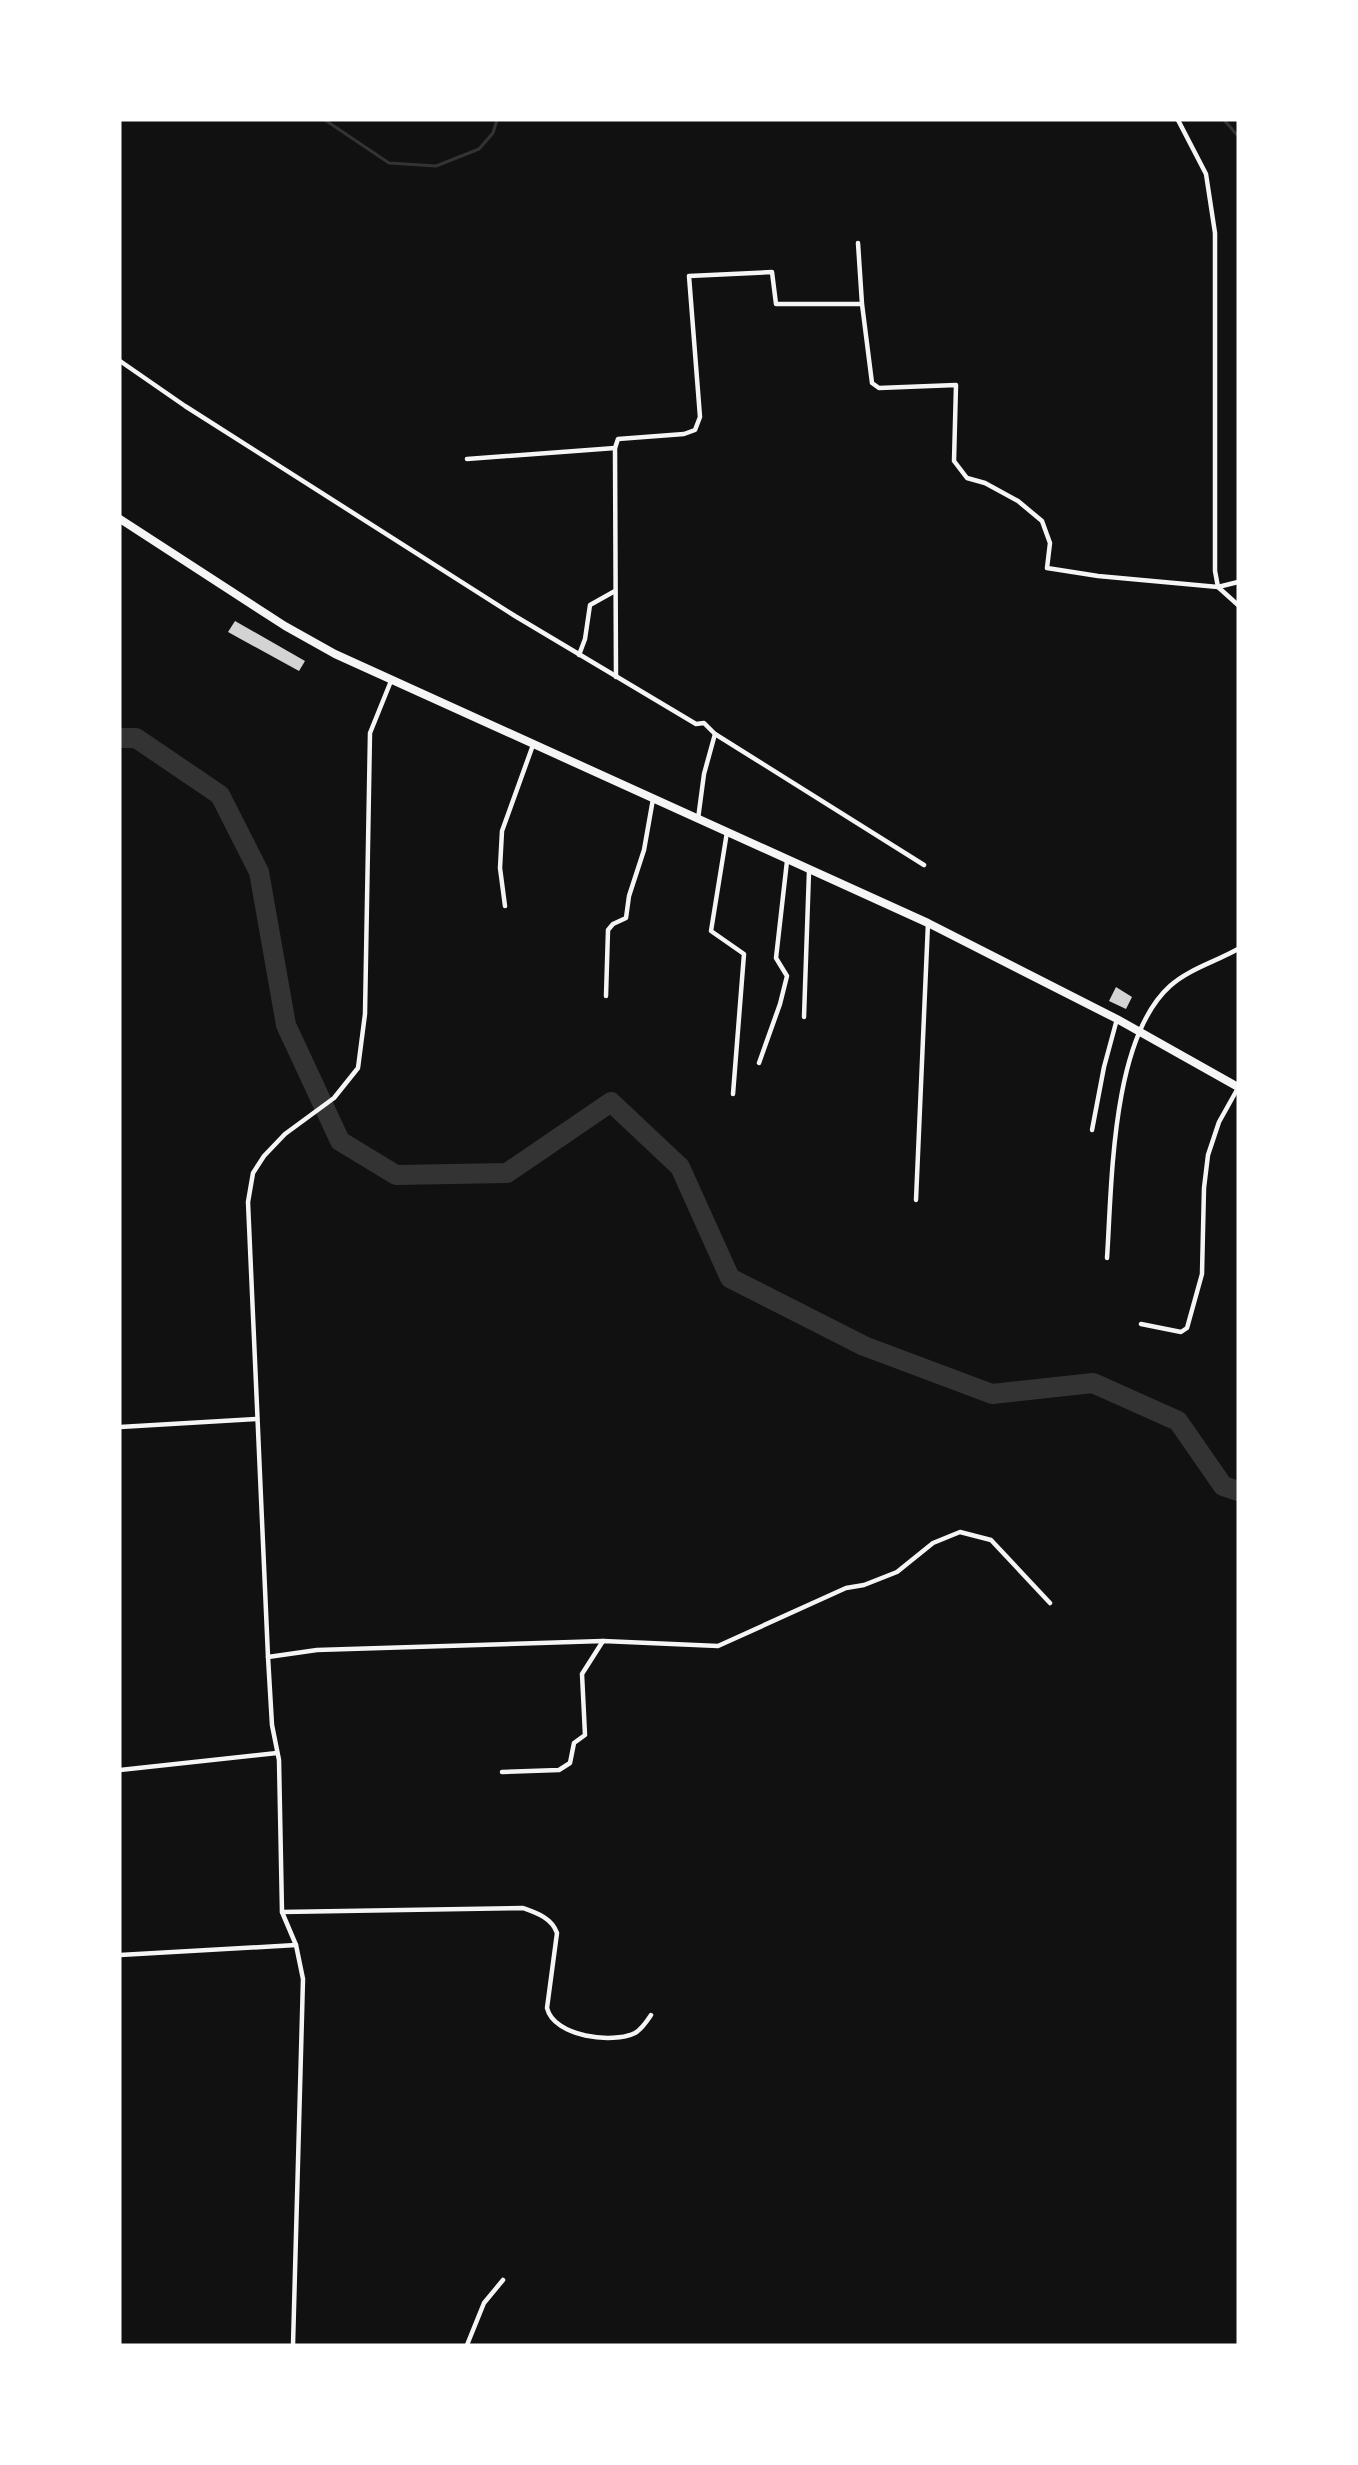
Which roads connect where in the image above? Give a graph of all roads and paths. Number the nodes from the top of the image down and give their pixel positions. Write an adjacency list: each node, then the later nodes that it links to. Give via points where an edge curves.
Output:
1 (1179, 120): 9 (street, via 1210,188 1215,233 1213,369)
2 (858, 243): 3 (street)
3 (862, 304): 5 (street, via 776,303 772,272 689,276 700,417 695,430 618,439); 9 (street, via 872,383 879,388 956,385 954,461 968,478 1018,501 1042,521 1050,543 1047,568)
4 (120, 361): 12 (street)
5 (615, 448): 6 (street); 10 (street)
6 (467, 459)
7 (120, 519): 14 (highway, via 285,626)
8 (1238, 582): 9 (street)
9 (1218, 587): 11 (street)
10 (615, 591): 12 (street, via 590,605); 13 (street)
11 (1238, 605)
12 (579, 655): 13 (street)
13 (616, 677): 15 (street, via 696,724 705,723)
14 (391, 681): 16 (highway); 37 (street, via 370,733 362,1052 358,1068 334,1098 285,1134 253,1173 248,1202)
15 (715, 734): 18 (street); 21 (street)
16 (533, 745): 17 (highway); 23 (street, via 502,831 500,868)
17 (653, 799): 18 (highway); 26 (street, via 626,918 608,930)
18 (698, 819): 19 (highway)
19 (727, 832): 20 (highway); 32 (street, via 711,931 744,954)
20 (787, 861): 22 (highway); 30 (street, via 776,958 787,976)
21 (924, 865)
22 (809, 871): 24 (highway); 27 (street)
23 (505, 906)
24 (928, 923): 28 (highway); 34 (street)
25 (1238, 949): 29 (street, via 1183,975 1167,988)
26 (606, 996)
27 (804, 1017)
28 (1117, 1019): 29 (highway); 33 (street)
29 (1141, 1032): 31 (highway); 35 (street, via 1129,1057 1117,1123)
30 (759, 1063)
31 (1238, 1087): 36 (street, via 1219,1122 1208,1155 1202,1274 1187,1328 1181,1332)
32 (733, 1094)
33 (1092, 1130)
34 (916, 1200)
35 (1107, 1258)
36 (1141, 1324)
37 (257, 1419): 38 (street); 41 (street)
38 (120, 1427)
39 (1050, 1603): 40 (street, via 991,1540 960,1532 933,1543 897,1572 846,1588 718,1646)
40 (603, 1641): 41 (street, via 317,1650); 44 (street, via 582,1674 585,1735 574,1743 570,1763 559,1770)
41 (268, 1657): 42 (street)
42 (277, 1753): 43 (street); 45 (street)
43 (120, 1770)
44 (502, 1772)
45 (282, 1912): 46 (street); 48 (street, via 523,1908 544,1917 557,1933 547,2008 548,2015 563,2029 586,2036 630,2035 639,2031)
46 (296, 1944): 47 (street); 50 (street, via 303,1979)
47 (120, 1955)
48 (651, 2015)
49 (502, 2280): 51 (street, via 484,2303)
50 (293, 2345)
51 (467, 2345)

